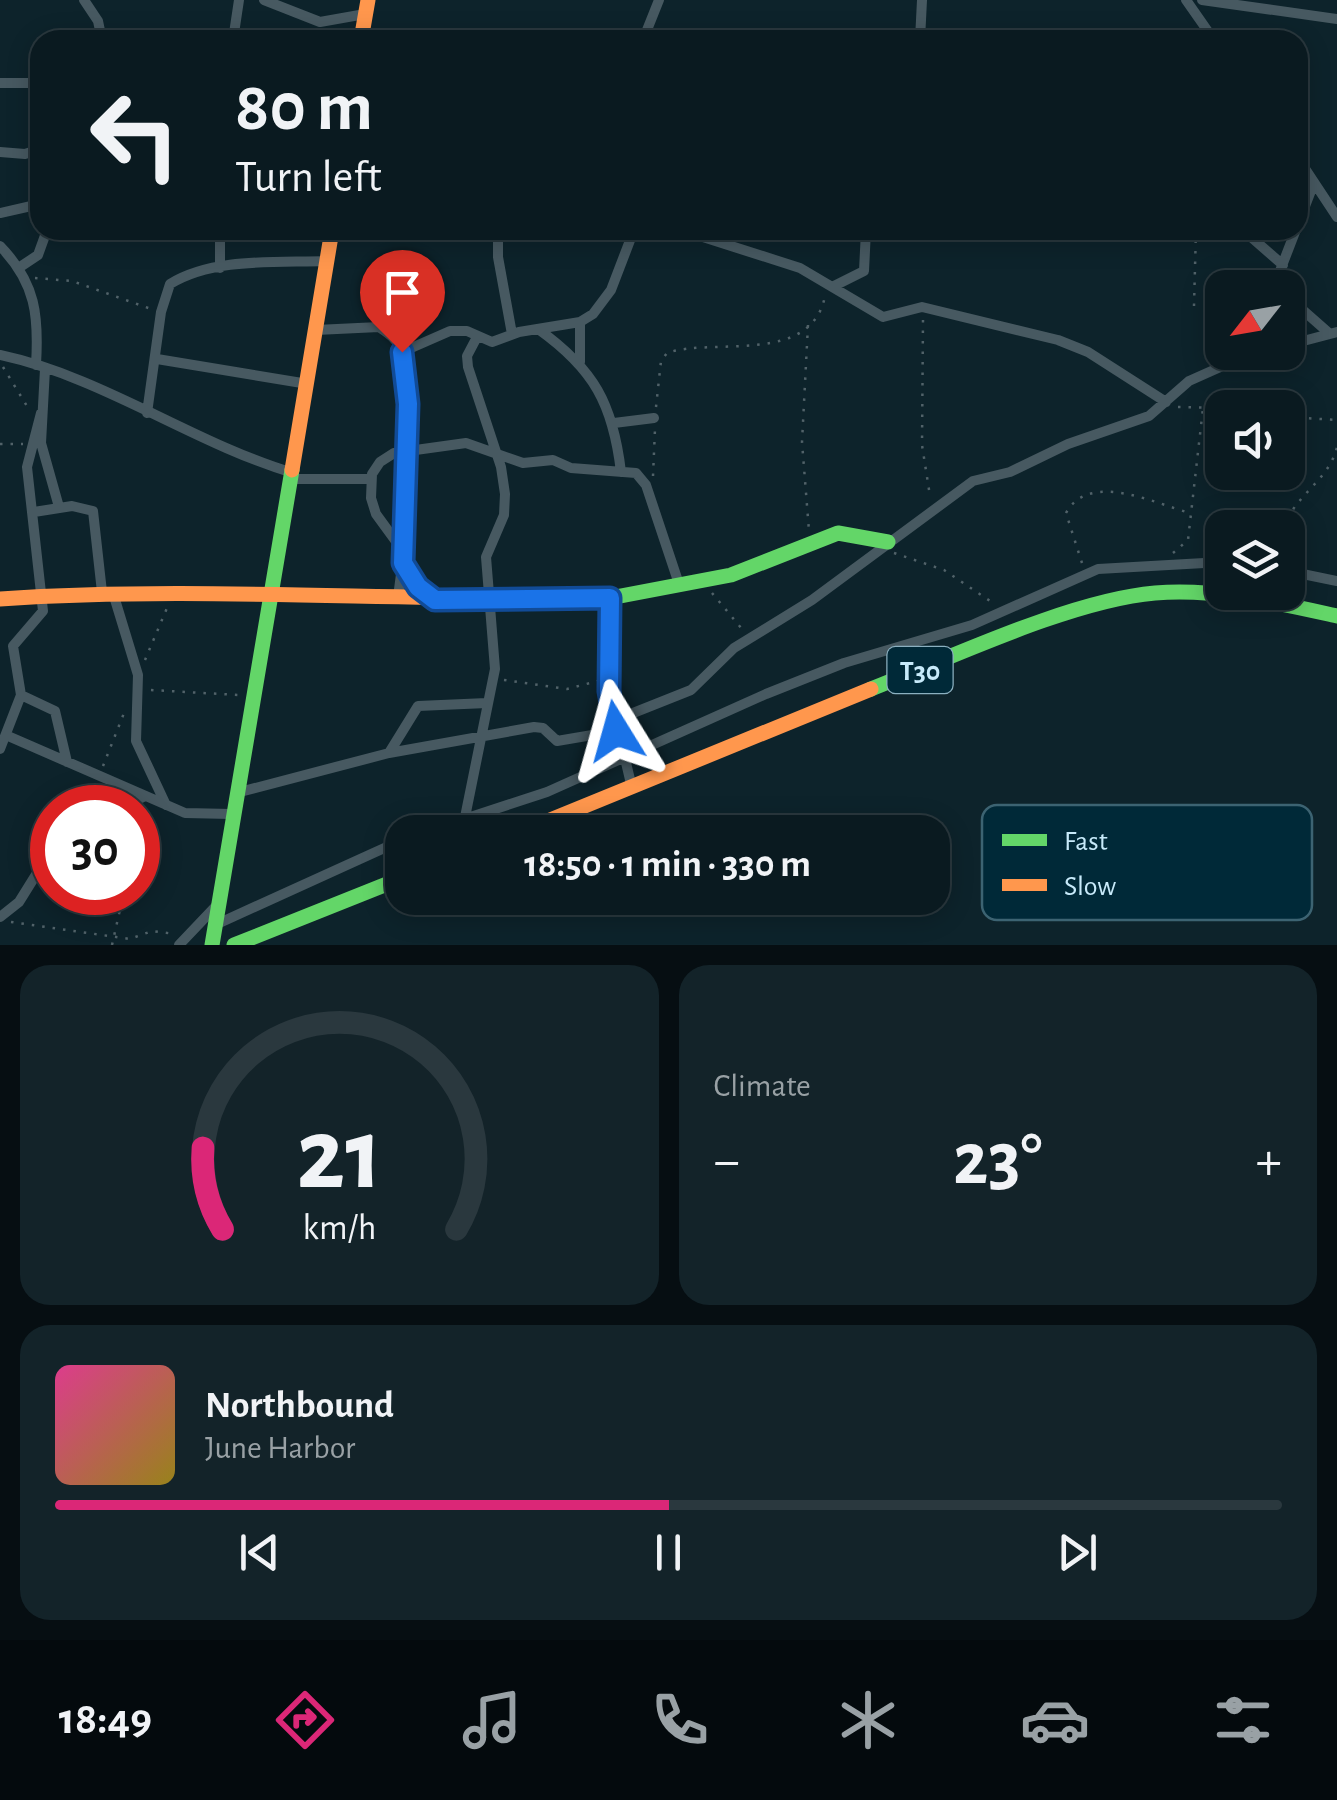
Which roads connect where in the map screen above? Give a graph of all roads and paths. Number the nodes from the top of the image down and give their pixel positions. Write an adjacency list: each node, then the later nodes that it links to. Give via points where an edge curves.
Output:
1 (84, 0): 10 (street)
2 (239, 0): 11 (street)
3 (264, 0): 8 (street, via 320,22)
4 (659, 0): 12 (street)
5 (922, 0): 13 (street)
6 (1186, 0): 14 (street)
7 (1202, 0): 9 (street)
8 (367, 7)
9 (1337, 19)
10 (100, 30)
11 (234, 30)
12 (647, 30)
13 (920, 30)
14 (1207, 30)
15 (0, 82): 16 (street)
16 (30, 83)
17 (0, 152): 18 (street)
18 (30, 153)
19 (1308, 174): 20 (street)
20 (1314, 183): 21 (street); 24 (street)
21 (1308, 200)
22 (30, 206): 23 (street)
23 (0, 213)
24 (1337, 217)
25 (43, 240): 38 (street, via 38,255)
26 (220, 240): 39 (street)
27 (330, 240): 36 (street)
28 (498, 240): 52 (street)
29 (630, 240): 47 (street, via 604,305)
30 (712, 240): 42 (street)
31 (866, 240): 42 (street, via 864,271)
32 (1196, 240): 43 (path)
33 (1255, 240): 37 (street)
34 (1293, 240): 37 (street)
35 (0, 246): 38 (street)
36 (327, 261): 39 (street); 50 (street)
37 (1284, 266): 40 (street)
38 (20, 267): 41 (street)
39 (220, 268): 46 (street, via 170,284)
40 (1283, 270)
41 (28, 280): 46 (path, via 72,282); 59 (street)
42 (831, 284): 44 (street, via 883,317); 48 (path)
43 (1194, 306)
44 (922, 307): 62 (street, via 1070,344); 80 (path, via 922,470)
45 (1305, 310): 51 (street)
46 (160, 312): 57 (street)
47 (580, 322): 49 (street); 58 (street)
48 (808, 325): 66 (path, via 756,346 667,353); 84 (path, via 802,442)
49 (538, 328): 52 (street); 58 (street)
50 (316, 330): 55 (street, via 379,327); 61 (street)
51 (1334, 333): 54 (street)
52 (512, 334): 53 (street, via 492,342)
53 (477, 337): 55 (street, via 450,331); 74 (street, via 468,367)
54 (1305, 341)
55 (402, 352): 73 (street)
56 (0, 358): 59 (street); 65 (path, via 14,390)
57 (156, 359): 61 (street); 64 (street)
58 (580, 362): 69 (street)
59 (41, 367): 64 (street); 65 (street)
60 (1209, 370): 62 (street)
61 (308, 384): 76 (street)
62 (1164, 405): 63 (path); 80 (street, via 1010,472 972,481)
63 (1203, 408): 83 (path)
64 (147, 413): 76 (street)
65 (39, 416): 71 (street); 79 (street, via 43,460)
66 (654, 418): 69 (street); 78 (path, via 656,465)
67 (1305, 418): 68 (path)
68 (1337, 420)
69 (614, 423): 75 (street)
70 (0, 444): 71 (path)
71 (30, 444): 82 (street, via 26,467)
72 (1337, 447): 81 (path, via 1325,476)
73 (406, 448): 74 (street, via 466,443); 77 (street, via 380,462); 86 (street)
74 (498, 454): 75 (street, via 523,463 553,460); 99 (street, via 505,508 488,547)
75 (620, 472): 78 (street, via 636,473)
76 (294, 476): 77 (street); 97 (street)
77 (370, 479): 86 (street, via 376,514)
78 (646, 485): 93 (street)
79 (58, 506): 82 (street); 94 (street, via 93,511)
80 (934, 507): 85 (street)
81 (1293, 510)
82 (34, 512): 96 (street)
83 (1190, 513): 88 (path, via 1187,542); 89 (path, via 1123,492 1082,498 1066,513)
84 (810, 543): 85 (street, via 838,533); 92 (street)
85 (885, 544): 103 (path, via 944,570); 105 (street)
86 (403, 557): 98 (street); 102 (street, via 418,587)
87 (1205, 562): 88 (street)
88 (1157, 563): 89 (street)
89 (1086, 574): 103 (street)
90 (1305, 574): 91 (street)
91 (1337, 581)
92 (700, 582): 93 (street); 105 (path, via 734,614)
93 (679, 584): 100 (street)
94 (107, 592): 95 (street); 96 (street); 108 (street)
95 (182, 592): 97 (street); 108 (path, via 159,620)
96 (44, 593): 101 (street); 109 (street, via 41,619 13,646)
97 (269, 595): 98 (street); 110 (street)
98 (398, 597): 102 (street)
99 (486, 597): 100 (street); 102 (street); 107 (street)
100 (610, 598): 106 (street)
101 (0, 599)
102 (435, 600)
103 (1002, 610): 117 (street, via 844,663)
104 (1337, 616): 121 (street, T30, via 1200,594 1154,593 1111,602 941,662)
105 (746, 640): 112 (street, via 691,690)
106 (609, 678): 107 (path, via 567,689); 112 (street)
107 (493, 679): 111 (street)
108 (139, 684): 110 (path); 119 (path, via 114,730); 124 (street, via 136,742)
109 (21, 695): 113 (street); 118 (street, via 54,712)
110 (254, 696): 122 (street)
111 (487, 703): 114 (street); 116 (street, via 418,706)
112 (615, 726): 114 (street, via 557,741 534,727); 117 (street)
113 (8, 736): 115 (street); 118 (street)
114 (479, 739): 116 (street); 126 (street)
115 (0, 748)
116 (389, 753): 122 (street)
117 (624, 758): 121 (street); 127 (street)
118 (68, 762): 119 (street)
119 (100, 777): 120 (street)
120 (117, 785)
121 (632, 788): 128 (street, T30)
122 (236, 793): 125 (street)
123 (160, 804): 124 (street)
124 (166, 806): 125 (street)
125 (231, 814): 132 (street)
126 (467, 815)
127 (478, 815)
128 (564, 815)
129 (385, 848): 135 (street)
130 (30, 884): 134 (street)
131 (385, 885): 140 (street)
132 (218, 905): 135 (street); 137 (street)
133 (120, 915): 136 (path)
134 (0, 919): 136 (path)
135 (215, 925): 139 (street)
136 (116, 936): 137 (path, via 160,931); 138 (path)
137 (182, 940)
138 (112, 945)
139 (212, 945)
140 (234, 945)

